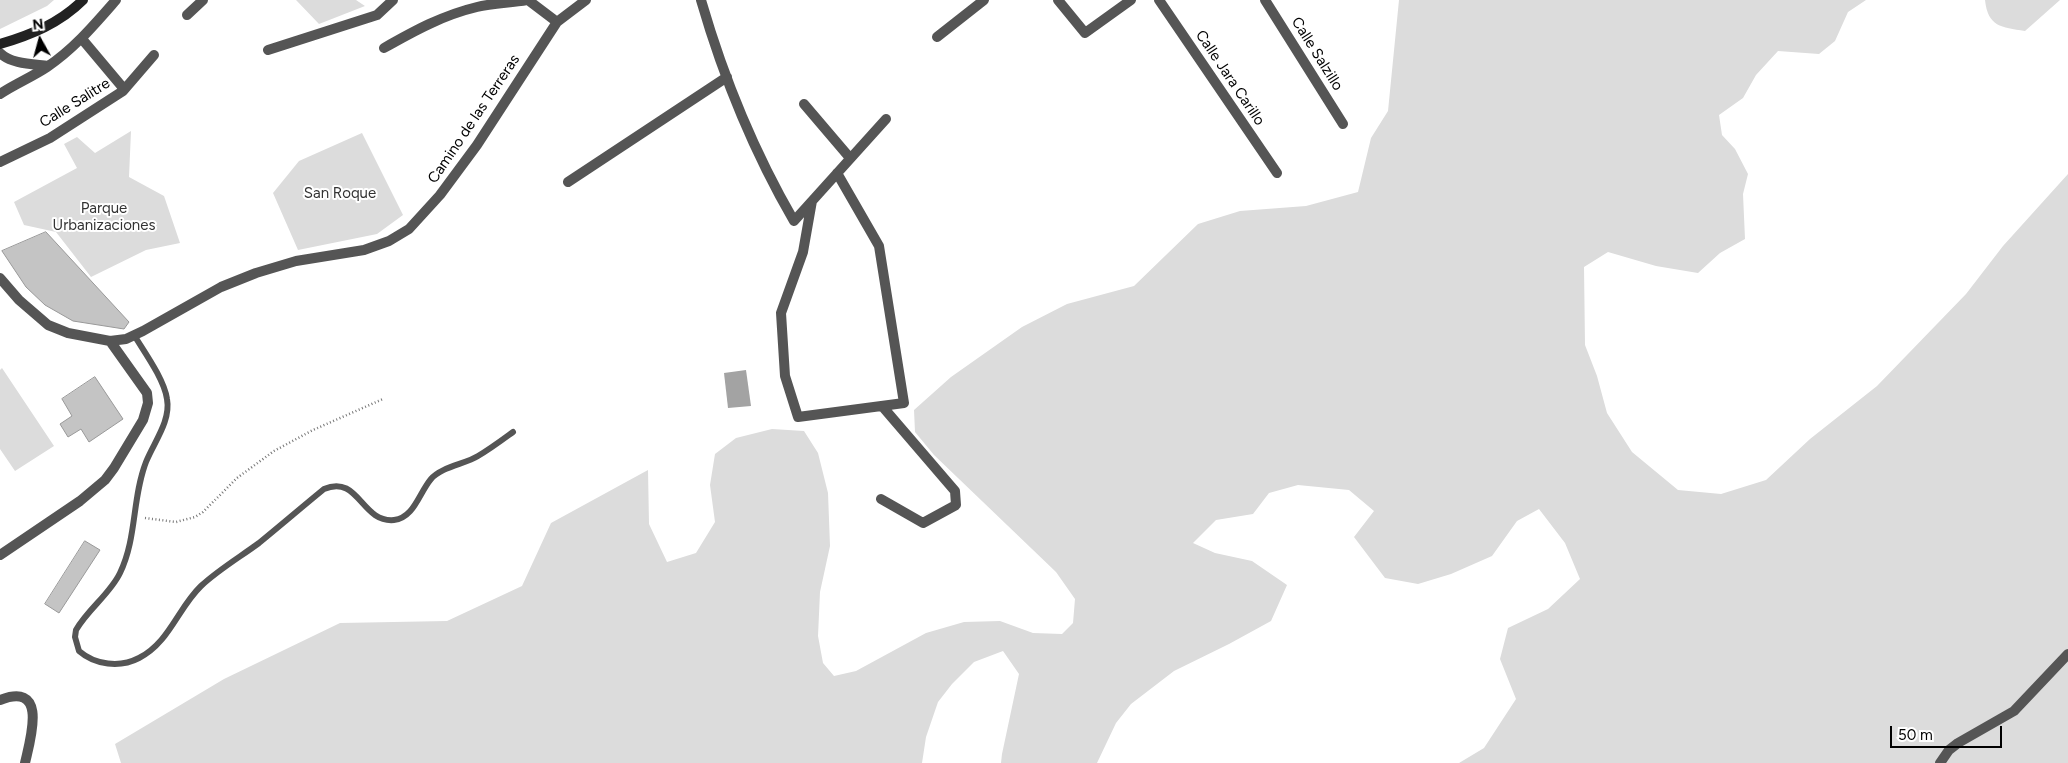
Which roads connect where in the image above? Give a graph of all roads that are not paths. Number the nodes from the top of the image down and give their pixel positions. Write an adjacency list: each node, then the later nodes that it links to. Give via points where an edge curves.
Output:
1 (83, 0): 17 (main road, via 38,31)
2 (116, 0): 16 (street)
3 (203, 0): 13 (street)
4 (393, 0): 19 (street, via 377,15)
5 (528, 0): 14 (street); 18 (street, via 478,6 450,15)
6 (586, 0): 14 (street, Camino de las Terreras)
7 (701, 0): 23 (street)
8 (984, 0): 15 (street)
9 (1058, 0): 10 (street, via 1085,33)
10 (1131, 0)
11 (1158, 0): 32 (street, Calle Jara Carillo)
12 (1265, 0): 28 (street, Calle Salzillo)
13 (187, 16)
14 (557, 22): 36 (street, Camino de las Terreras, via 459,172 409,229 364,250 296,261 256,273 221,287)
15 (937, 37)
16 (82, 39): 22 (street); 24 (street)
17 (0, 44)
18 (384, 48)
19 (268, 50)
20 (0, 53): 22 (street, via 15,61)
21 (154, 55): 24 (street, Calle Salitre)
22 (48, 66): 25 (street)
23 (727, 78): 33 (street); 34 (street, via 769,178 794,221)
24 (124, 89): 30 (street, Calle Salitre, via 50,138)
25 (0, 94)
26 (804, 104): 29 (street)
27 (886, 119): 29 (street)
28 (1343, 124)
29 (850, 158): 31 (street)
30 (0, 162)
31 (837, 173): 34 (street); 38 (street, via 879,246 904,403)
32 (1277, 173)
33 (568, 182)
34 (812, 201): 38 (street, via 803,252 781,313 785,376 798,417)
35 (0, 278): 37 (street, Camino de las Terreras, via 48,325 68,333)
36 (134, 335): 37 (street, Camino de las Terreras); 39 (lane, via 166,390 168,411 146,463 130,546 120,575 76,630 78,651 91,659 127,663 148,653 164,639 202,585 324,489 343,486 376,516 398,519 412,509 431,478 478,456)
37 (110, 341): 41 (street, via 146,393 148,403 143,420 114,468 93,491)
38 (882, 406): 40 (street, via 955,491 956,505 923,523)
39 (513, 432)
40 (881, 498)
41 (0, 555)
42 (2068, 654): 45 (street, via 2014,711 1958,743)
43 (0, 700): 44 (street, via 14,696 32,707 34,720)
44 (25, 763)
45 (1940, 763)

